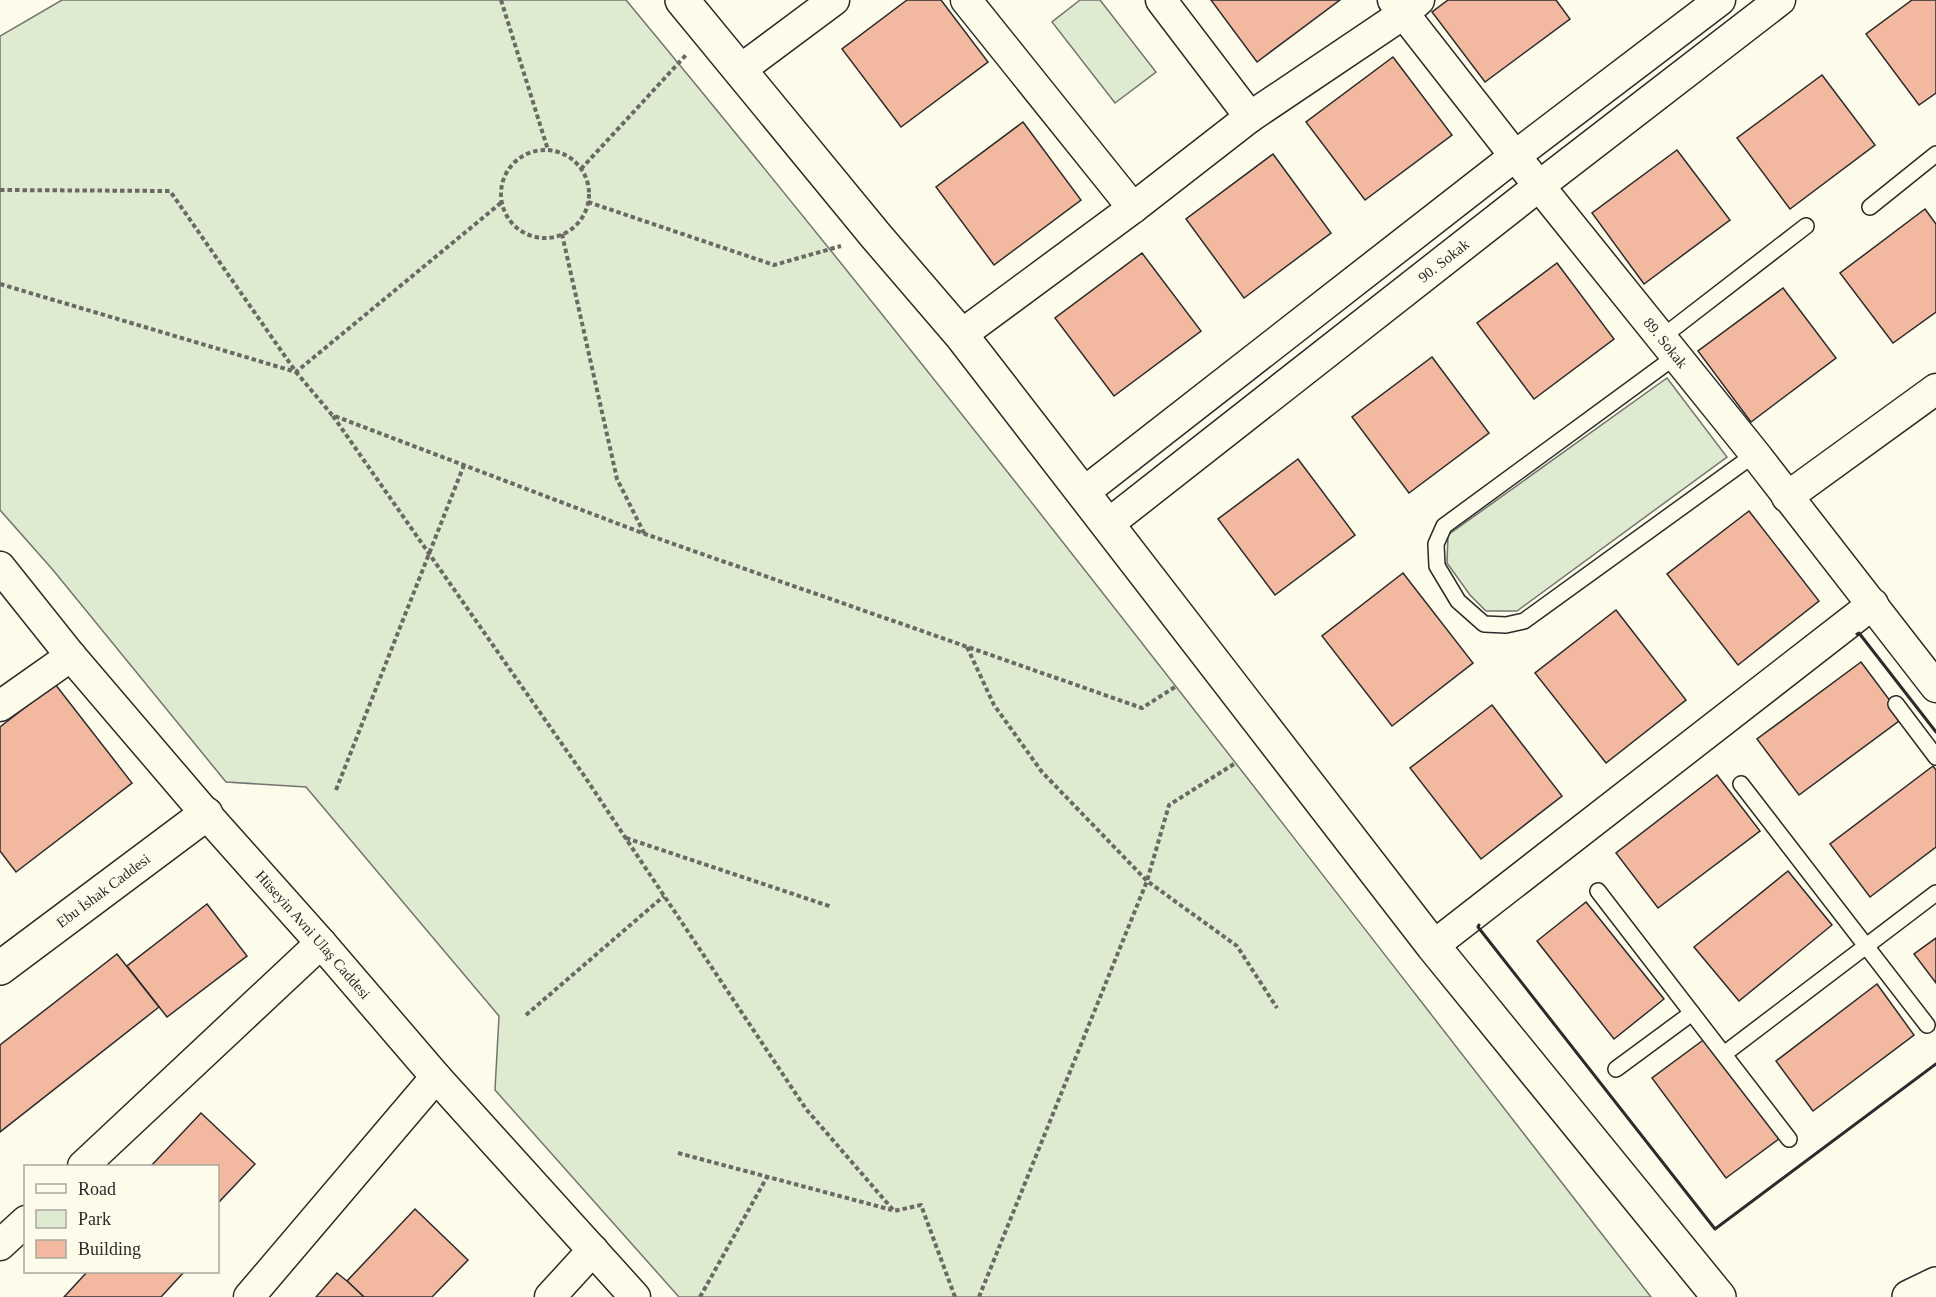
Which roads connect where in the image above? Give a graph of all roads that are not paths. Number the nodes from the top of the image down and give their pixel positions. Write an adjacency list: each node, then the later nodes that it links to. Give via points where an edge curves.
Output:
1 (682, 0): 8 (main road)
2 (834, 0): 8 (street)
3 (966, 0): 14 (street)
4 (1161, 0): 9 (street)
5 (1720, 0): 11 (street)
6 (1780, 0): 12 (street, 90. Sokak)
7 (1405, 5): 9 (street); 11 (street, 89. Sokak)
8 (740, 70): 16 (main road)
9 (1250, 117): 14 (street)
10 (1936, 154): 13 (lane)
11 (1515, 156): 12 (street, 89. Sokak); 20 (street)
12 (1539, 186): 17 (street, 89. Sokak); 22 (street, 90. Sokak)
13 (1870, 207)
14 (1133, 208): 16 (street)
15 (1806, 226): 17 (lane)
16 (961, 335): 20 (main road)
17 (1668, 347): 19 (street, 89. Sokak); 19 (lane, via 1444,526 1436,544 1437,566 1458,601 1484,624 1524,621)
18 (1936, 389): 21 (street)
19 (1755, 454): 21 (street, 89. Sokak)
20 (1083, 493): 22 (main road)
21 (1787, 497): 24 (street, 89. Sokak)
22 (1107, 525): 35 (main road)
23 (0, 567): 25 (street, Hüseyin Avni Ulaş Caddesi)
24 (1873, 604): 26 (street, 89. Sokak); 35 (street)
25 (71, 656): 28 (street); 31 (street, Hüseyin Avni Ulaş Caddesi)
26 (1936, 687)
27 (1896, 704): 29 (lane)
28 (0, 706)
29 (1936, 757)
30 (1741, 784): 36 (lane)
31 (206, 814): 34 (street, Hüseyin Avni Ulaş Caddesi); 37 (main road, Ebu İshak Caddesi)
32 (1598, 891): 38 (lane)
33 (1936, 893): 36 (lane)
34 (321, 943): 42 (street, Hüseyin Avni Ulaş Caddesi); 44 (street)
35 (1433, 946): 52 (main road)
36 (1866, 946): 39 (lane); 40 (lane)
37 (0, 968)
38 (1692, 1013): 40 (lane); 41 (lane)
39 (1927, 1025)
40 (1724, 1054): 43 (lane)
41 (1616, 1069)
42 (436, 1077): 47 (street, Hüseyin Avni Ulaş Caddesi); 49 (street)
43 (1789, 1139)
44 (85, 1165)
45 (24, 1223): 46 (street)
46 (1, 1243)
47 (593, 1250): 50 (street); 51 (street, Hüseyin Avni Ulaş Caddesi)
48 (1936, 1284): 53 (main road)
49 (249, 1297)
50 (550, 1297)
51 (634, 1297)
52 (1719, 1297)
53 (1909, 1297)

